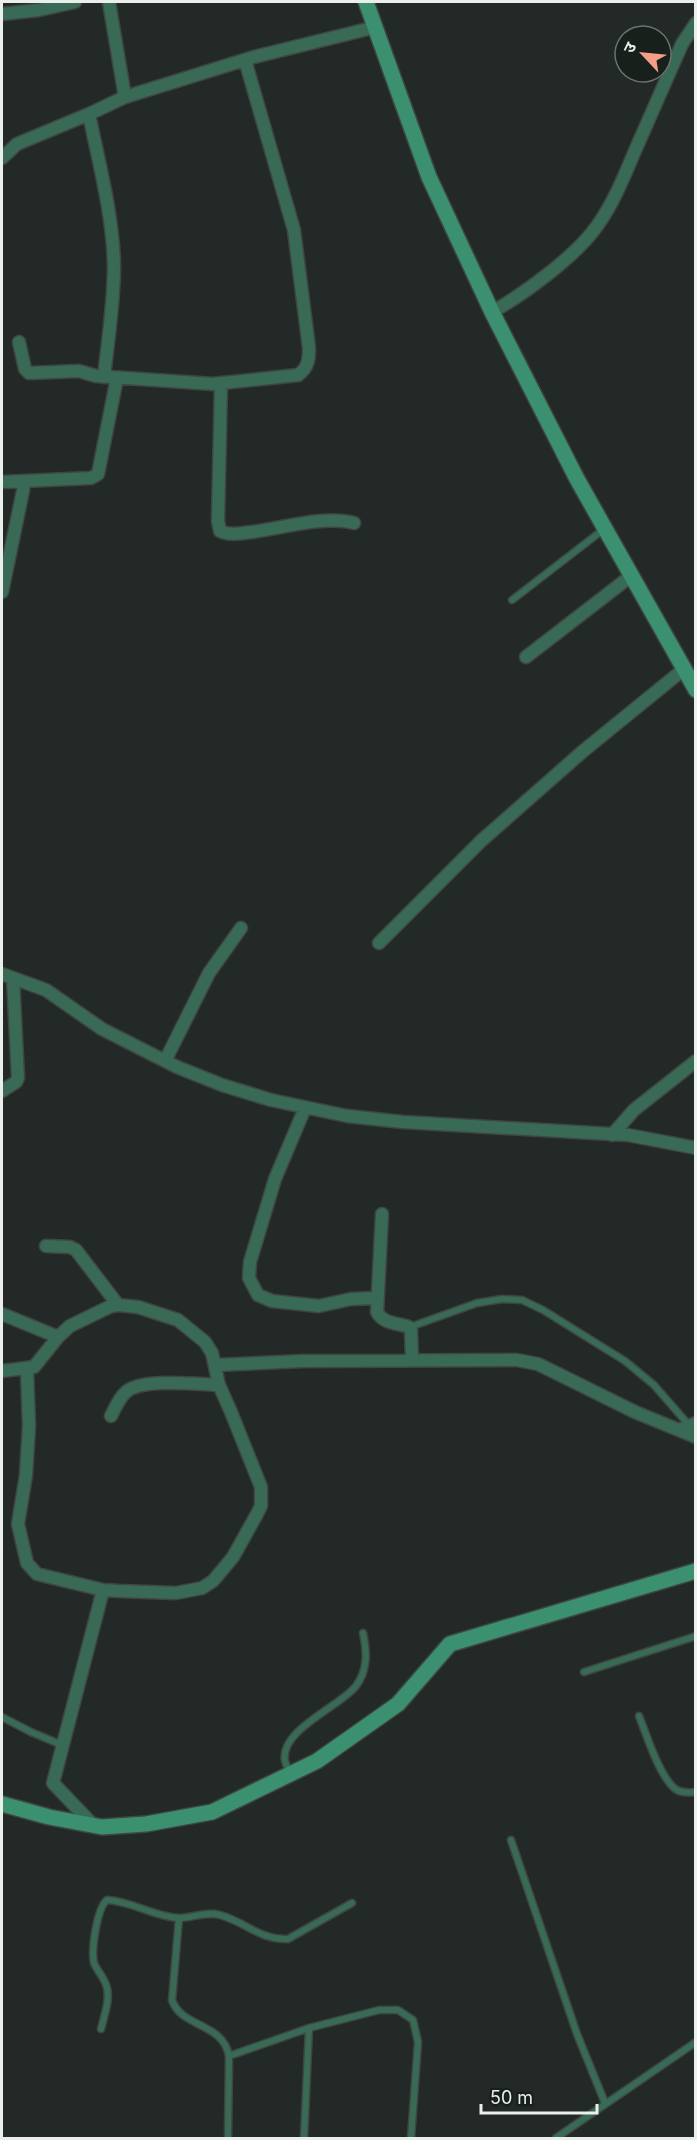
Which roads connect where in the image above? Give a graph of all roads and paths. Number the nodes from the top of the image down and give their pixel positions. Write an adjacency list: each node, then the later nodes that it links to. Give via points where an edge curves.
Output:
1 (75, 2): 4 (street)
2 (109, 2): 8 (street)
3 (366, 2): 6 (main road)
4 (2, 14)
5 (696, 23): 11 (street, via 682,44 620,185 598,225 565,258)
6 (376, 27): 7 (street); 11 (main road, via 429,177)
7 (245, 60): 8 (street); 15 (street, via 294,230 309,359 298,375)
8 (125, 97): 9 (street)
9 (89, 114): 10 (street, via 17,144); 13 (street, via 114,264)
10 (2, 158)
11 (492, 312): 19 (main road)
12 (19, 342): 13 (street, via 29,373 74,371)
13 (104, 377): 14 (street)
14 (117, 378): 15 (street); 16 (street, via 98,474 91,478)
15 (221, 383): 18 (street, via 220,531 231,535 336,519)
16 (25, 481): 17 (street); 20 (street)
17 (2, 482)
18 (354, 523)
19 (605, 528): 21 (main road); 23 (lane)
20 (4, 571): 22 (street)
21 (632, 576): 24 (street); 25 (main road)
22 (2, 592)
23 (512, 600)
24 (526, 657)
25 (684, 669): 26 (main road); 28 (street, via 481,841)
26 (696, 690)
27 (241, 928): 30 (street, via 209,973)
28 (379, 943)
29 (7, 976): 30 (street, via 46,990 102,1029); 32 (street, via 18,1078)
30 (165, 1060): 33 (street, via 222,1085)
31 (696, 1061): 34 (street, via 634,1110)
32 (2, 1091)
33 (305, 1108): 34 (street, via 403,1122); 38 (street, via 275,1179 250,1262 249,1278 258,1295 272,1301 318,1306)
34 (612, 1135): 35 (street)
35 (696, 1148)
36 (382, 1214): 38 (street)
37 (46, 1246): 39 (street, via 76,1250)
38 (376, 1298): 41 (street, via 380,1317)
39 (118, 1305): 42 (street, via 86,1316); 44 (street, via 178,1320 205,1342)
40 (2, 1314): 42 (street)
41 (409, 1327): 43 (street); 49 (lane, via 477,1303 522,1300 625,1361 654,1385)
42 (58, 1337): 45 (street, via 39,1364)
43 (412, 1360): 44 (street); 49 (street, via 517,1360 538,1364 635,1412)
44 (216, 1365): 47 (street)
45 (27, 1370): 46 (street); 52 (street, via 29,1426 18,1524 27,1563 37,1574)
46 (2, 1371)
47 (219, 1385): 48 (street, via 171,1383 129,1389); 52 (street, via 263,1497 233,1557 202,1588 176,1593)
48 (111, 1416)
49 (688, 1426): 50 (street)
50 (696, 1437)
51 (696, 1571): 59 (main road, via 450,1644 398,1704 317,1761)
52 (104, 1590): 58 (street)
53 (363, 1633): 59 (lane, via 367,1659 356,1687 297,1732 285,1754)
54 (696, 1636): 55 (lane)
55 (584, 1672)
56 (639, 1716): 60 (lane, via 673,1787 686,1793)
57 (2, 1717): 58 (lane)
58 (62, 1745): 62 (street, via 53,1783)
59 (291, 1774): 62 (main road, via 212,1812 146,1824)
60 (696, 1792)
61 (2, 1804): 62 (main road)
62 (93, 1825)
63 (511, 1840): 70 (lane)
64 (352, 1903): 65 (lane, via 288,1939 263,1936 217,1914)
65 (179, 1918): 67 (lane, via 114,1900 104,1903 93,1953 94,1964 107,1988); 69 (lane, via 174,2007 215,2032)
66 (309, 2028): 69 (lane); 72 (lane); 73 (lane, via 379,2010 398,2010 413,2020 418,2042)
67 (101, 2029)
68 (696, 2042): 70 (lane)
69 (229, 2056): 71 (lane)
70 (604, 2103): 74 (lane)
71 (228, 2139)
72 (304, 2139)
73 (411, 2139)
74 (556, 2139)

